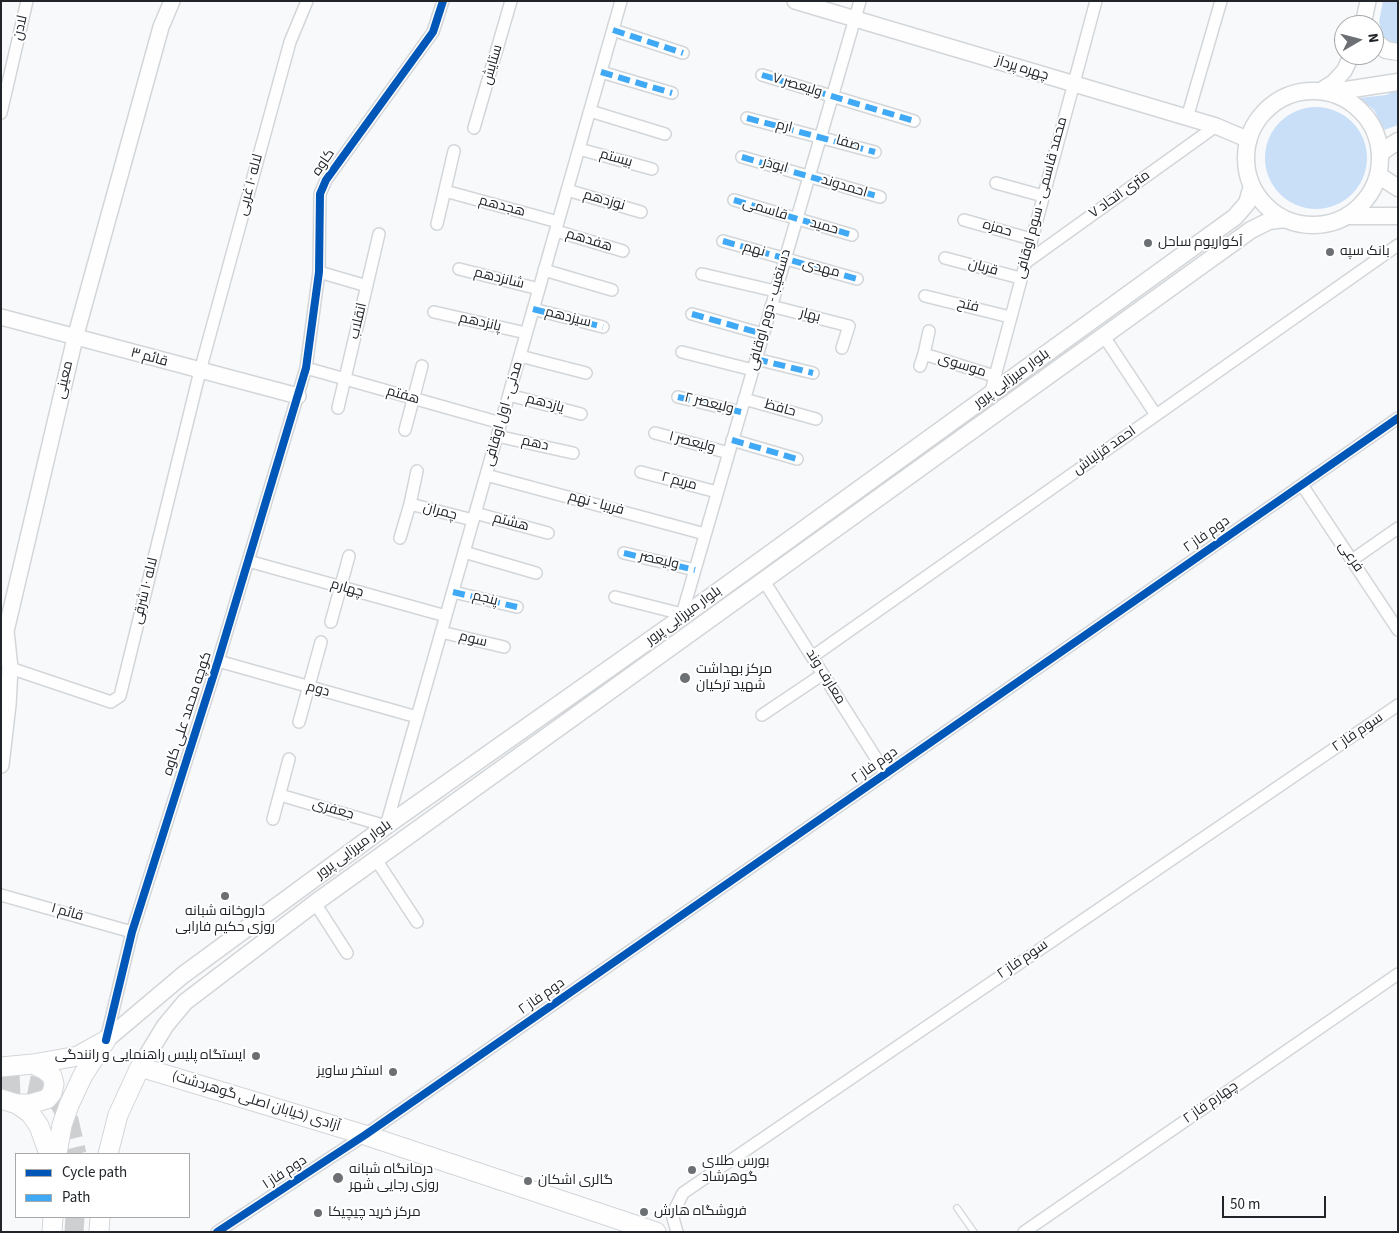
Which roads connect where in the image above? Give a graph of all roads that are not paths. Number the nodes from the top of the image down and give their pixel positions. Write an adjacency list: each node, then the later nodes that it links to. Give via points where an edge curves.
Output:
1 (27, 1): 27 (street, لادن)
2 (172, 1): 92 (street, معینی, via 161,27)
3 (307, 1): 101 (street, لاله ۱۰ غربی, via 290,42)
4 (442, 1): 72 (street, کاوه, via 433,32 326,180 320,194)
5 (511, 1): 32 (street, ستایش)
6 (621, 1): 14 (street, مدنی - اول اوقافی)
7 (795, 1): 13 (street, چهره پرداز)
8 (860, 1): 13 (street, دستغیب - دوم اوقافی)
9 (1096, 1): 22 (street, محمد قاسمی - سوم اوقافی)
10 (1221, 1): 29 (street)
11 (1368, 1): 12 (street)
12 (1366, 15)
13 (854, 19): 22 (street, چهره پرداز); 25 (street, دستغیب - دوم اوقافی)
14 (613, 30): 16 (street); 19 (street, مدنی - اول اوقافی)
15 (1384, 48): 17 (main road)
16 (683, 52)
17 (1398, 52)
18 (1347, 65): 23 (street)
19 (601, 72): 24 (street); 26 (street, مدنی - اول اوقافی)
20 (762, 75): 25 (street, ولیعصر ۷)
21 (1398, 82): 23 (main road)
22 (1072, 84): 29 (street, چهره پرداز); 50 (street, محمد قاسمی - سوم اوقافی)
23 (1325, 92): 35 (main road, via 1302,92 1276,103 1256,122); 40 (main road, via 1349,101 1365,115 1375,133)
24 (672, 93)
25 (832, 96): 30 (street); 34 (street, دستغیب - دوم اوقافی)
26 (590, 111): 33 (street); 37 (street, مدنی - اول اوقافی)
27 (1, 113)
28 (747, 118): 34 (street, ارم)
29 (1187, 118): 31 (street, چهره پرداز)
30 (914, 121)
31 (1216, 126): 35 (street, چهره پرداز); 69 (street, ۷ متری اتحاد)
32 (474, 128)
33 (664, 134)
34 (820, 136): 39 (street, صفا); 44 (street, دستغیب - دوم اوقافی)
35 (1249, 140): 46 (main road, via 1246,155)
36 (1398, 141): 40 (main road)
37 (579, 149): 42 (street, بیستم); 48 (street, مدنی - اول اوقافی)
38 (454, 151): 49 (street)
39 (875, 152)
40 (1380, 153): 43 (main road)
41 (742, 156): 44 (street, ابوذر)
42 (652, 170)
43 (1378, 175): 47 (main road); 54 (main road, via 1361,205)
44 (809, 176): 51 (street, احمدوند); 56 (street, دستغیب - دوم اوقافی)
45 (996, 183): 50 (street)
46 (1252, 186): 57 (main road, via 1272,211); 107 (main road, بلوار میرزایی پرور, via 1248,204 1236,217)
47 (1398, 188)
48 (567, 190): 53 (street, نوزدهم); 60 (street, مدنی - اول اوقافی)
49 (445, 192): 59 (street); 60 (street, هجدهم)
50 (1043, 196): 63 (street, محمد قاسمی - سوم اوقافی)
51 (880, 197)
52 (734, 200): 56 (street, قاسمی)
53 (641, 212)
54 (1347, 216): 55 (main road); 57 (main road, via 1320,224)
55 (1398, 216)
56 (796, 219): 62 (street, حمید); 68 (street, دستغیب - دوم اوقافی)
57 (1286, 219): 91 (main road, بلوار میرزایی پرور, via 1269,221 1251,230)
58 (964, 220): 63 (street, حمزه)
59 (437, 224)
60 (557, 226): 66 (street, هفدهم); 71 (street, مدنی - اول اوقافی)
61 (379, 234): 76 (street, انقلاب)
62 (852, 235)
63 (1031, 239): 69 (street, محمد قاسمی - سوم اوقافی)
64 (723, 241): 68 (street, نهم)
65 (1398, 245): 115 (street, احمد قزلباش)
66 (623, 251)
67 (945, 258): 74 (street, قربان)
68 (785, 259): 75 (street, مهدی); 79 (street, دستغیب - دوم اوقافی)
69 (1025, 263): 74 (street, محمد قاسمی - سوم اوقافی)
70 (459, 269): 77 (street, شانزدهم)
71 (544, 270): 77 (street, مدنی - اول اوقافی); 78 (street)
72 (319, 272): 76 (street); 100 (street, کاوه)
73 (702, 274): 79 (street)
74 (1020, 278): 86 (street, محمد قاسمی - سوم اوقافی)
75 (857, 279)
76 (367, 286): 105 (street, انقلاب)
77 (539, 289): 82 (street, مدنی - اول اوقافی)
78 (612, 290)
79 (776, 291): 81 (street, دستغیب - دوم اوقافی)
80 (925, 296): 86 (street, فتح)
81 (771, 306): 90 (street, دستغیب - دوم اوقافی); 93 (street, بهار, via 849,326)
82 (533, 310): 87 (street, سیزدهم); 89 (street, مدنی - اول اوقافی)
83 (434, 312): 89 (street, پانزدهم)
84 (692, 314): 90 (street)
85 (1, 317): 92 (street, قائم ۳)
86 (1010, 317): 104 (street, محمد قاسمی - سوم اوقافی)
87 (603, 327)
88 (928, 331): 95 (street, موسوی)
89 (526, 334): 96 (street, مدنی - اول اوقافی)
90 (763, 334): 97 (street, دستغیب - دوم اوقافی)
91 (1103, 336): 115 (street); 144 (main road, بلوار میرزایی پرور)
92 (75, 338): 101 (street, قائم ۳); 158 (street, معینی, via 6,630)
93 (842, 348)
94 (682, 352): 97 (street)
95 (924, 354): 99 (street); 104 (street, موسوی)
96 (520, 356): 102 (street); 106 (street, مدنی - اول اوقافی)
97 (754, 364): 103 (street); 111 (street, دستغیب - دوم اوقافی)
98 (422, 366): 110 (street)
99 (920, 366)
100 (306, 368): 105 (street, هفتم); 108 (street, کاوه)
101 (200, 371): 108 (street, قائم ۳); 158 (street, لاله ۱۰ شرقی, via 120,696 112,702)
102 (586, 373)
103 (813, 374)
104 (994, 376): 107 (street, محمد قاسمی - سوم اوقافی)
105 (345, 379): 110 (street, هفتم); 112 (street, انقلاب)
106 (509, 395): 114 (street, یازدهم); 118 (street, مدنی - اول اوقافی)
107 (990, 395): 150 (main road, بلوار میرزایی پرور)
108 (298, 396): 141 (street, کوچه محمد علی کاوه)
109 (678, 397): 113 (street, ولیعصر ۲)
110 (413, 399): 118 (street, هفتم); 119 (street)
111 (744, 399): 113 (street, دستغیب - دوم اوقافی); 117 (street, حافظ)
112 (338, 408)
113 (741, 412): 122 (street, دستغیب - دوم اوقافی)
114 (581, 414)
115 (1156, 414): 156 (street, احمد قزلباش)
116 (1398, 418): 129 (street, دوم فاز ۲)
117 (816, 419)
118 (501, 423): 121 (street, مدنی - اول اوقافی)
119 (405, 430)
120 (655, 433): 124 (street, ولیعصر ۱)
121 (497, 436): 123 (street, دهم); 128 (street, مدنی - اول اوقافی)
122 (732, 440): 124 (street, دستغیب - دوم اوقافی); 125 (street)
123 (573, 453)
124 (728, 453): 130 (street, دستغیب - دوم اوقافی)
125 (797, 459)
126 (417, 471): 131 (street, چمران)
127 (641, 472): 130 (street, مریم ۲)
128 (486, 475): 132 (street, مدنی - اول اوقافی); 135 (street, فریبا - نهم)
129 (1302, 485): 140 (street, فرعی); 167 (street, دوم فاز ۲)
130 (717, 492): 135 (street, دستغیب - دوم اوقافی)
131 (410, 504): 132 (street, چمران); 136 (street)
132 (474, 517): 134 (street, هشتم); 137 (street, مدنی - اول اوقافی)
133 (1398, 528): 140 (street)
134 (548, 533)
135 (705, 534): 142 (street, دستغیب - دوم اوقافی)
136 (400, 538)
137 (464, 552): 143 (street); 146 (street, مدنی - اول اوقافی)
138 (624, 553): 142 (street, ولیعصر)
139 (349, 556): 145 (street)
140 (1352, 560): 152 (street, فرعی)
141 (248, 561): 145 (street, چهارم); 157 (street, کوچه محمد علی کاوه)
142 (694, 570): 150 (street, دستغیب - دوم اوقافی)
143 (536, 573)
144 (764, 581): 156 (street, معارف وند); 171 (main road, بلوار میرزایی پرور)
145 (340, 588): 149 (street, چهارم); 151 (street)
146 (453, 592): 148 (street, پنجم); 149 (street, مدنی - اول اوقافی)
147 (615, 597): 150 (street)
148 (517, 607)
149 (446, 616): 153 (street, مدنی - اول اوقافی)
150 (681, 616): 170 (main road, بلوار میرزایی پرور)
151 (331, 622)
152 (1398, 630)
153 (442, 632): 155 (street, سوم); 163 (street, مدنی - اول اوقافی)
154 (321, 642): 160 (street)
155 (504, 647)
156 (812, 656): 159 (street, معارف وند)
157 (218, 661): 160 (street, دوم); 175 (street, کوچه محمد علی کاوه)
158 (10, 668): 166 (street, معینی)
159 (823, 674): 162 (street); 167 (street, معارف وند)
160 (309, 687): 163 (street, دوم); 164 (street)
161 (1398, 706): 194 (street, سوم فاز ۲, via 683,1194 673,1218)
162 (762, 715)
163 (417, 718): 170 (street, مدنی - اول اوقافی)
164 (299, 722)
165 (289, 759): 168 (street)
166 (1, 766)
167 (886, 774): 183 (street, دوم فاز ۲)
168 (280, 795): 169 (street); 170 (street, جعفری)
169 (273, 819)
170 (386, 826): 178 (main road, بلوار میرزایی پرور, via 183,975)
171 (377, 860): 173 (main road, بلوار میرزایی پرور); 174 (street)
172 (1, 895): 175 (street, قائم ۱)
173 (315, 903): 176 (street); 181 (main road, بلوار میرزایی پرور, via 185,1002 165,1026)
174 (417, 922)
175 (132, 932): 178 (street, کوچه محمد علی کاوه)
176 (347, 953)
177 (1398, 974): 196 (street, چهارم فاز ۲)
178 (106, 1040): 179 (main road, via 78,1056); 185 (main road, via 68,1104)
179 (32, 1064): 180 (main road); 182 (main road, via 52,1076 52,1093 40,1102)
180 (1, 1067)
181 (140, 1067): 183 (main road, آزادی (خیابان اصلی گوهردشت)); 186 (main road, via 118,1115)
182 (9, 1101): 184 (main road, via 30,1113 39,1126)
183 (365, 1135): 190 (main road, آزادی (خیابان اصلی گوهردشت)); 193 (street, دوم فاز ۱)
184 (49, 1153)
185 (57, 1153)
186 (108, 1153)
187 (958, 1208): 195 (lane)
188 (53, 1218): 191 (main road)
189 (100, 1218): 192 (main road)
190 (647, 1231)
191 (52, 1232)
192 (99, 1232)
193 (217, 1232)
194 (676, 1232)
195 (974, 1232)
196 (1024, 1232)

